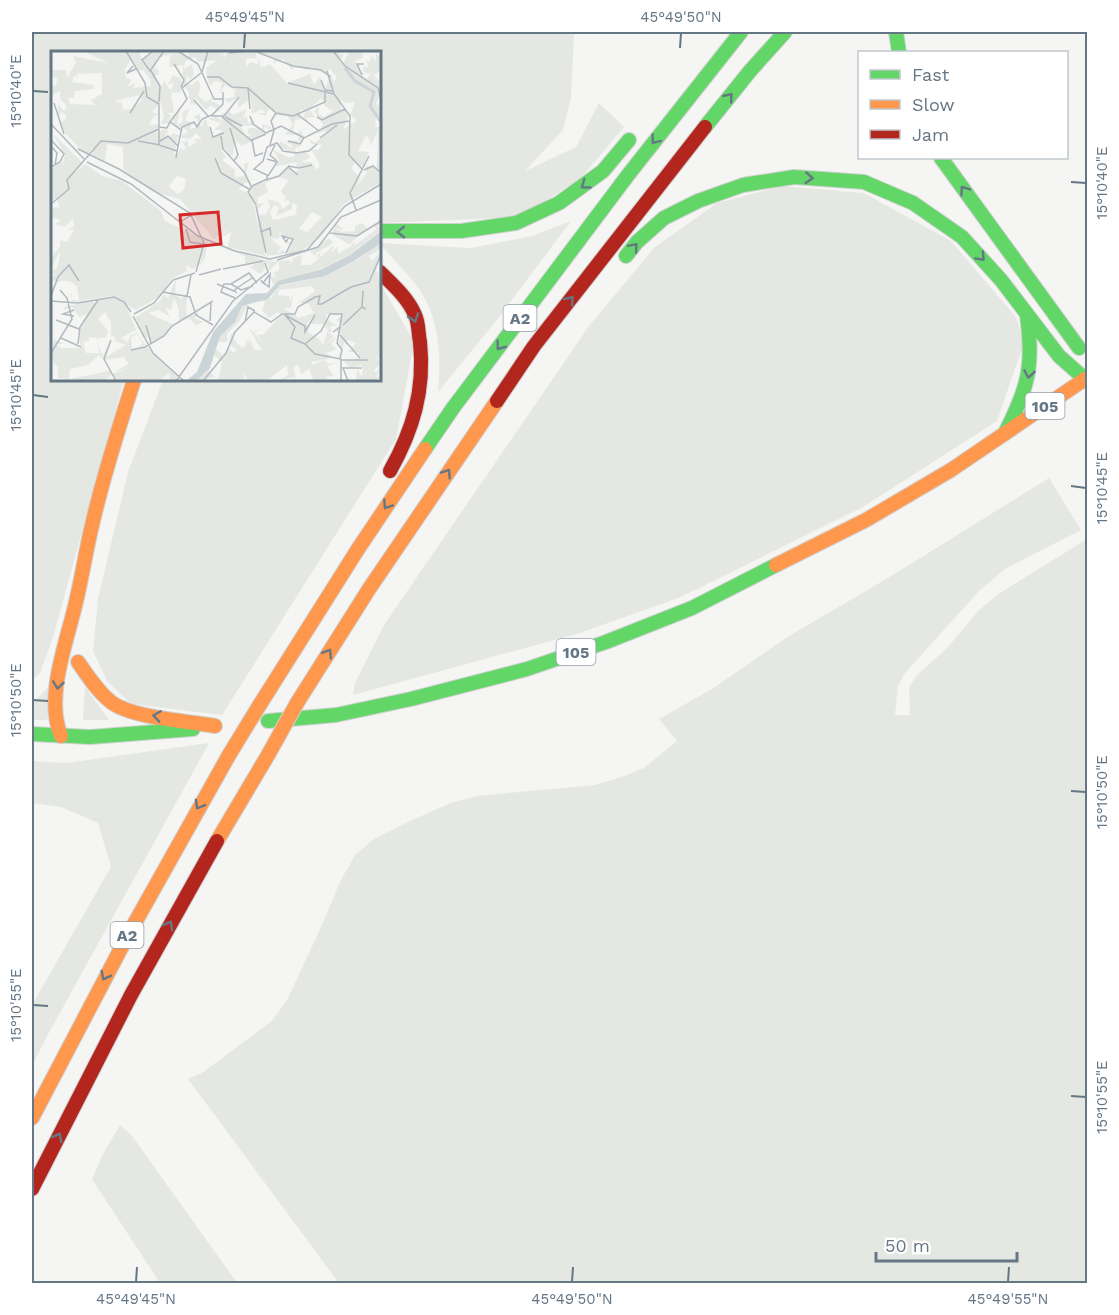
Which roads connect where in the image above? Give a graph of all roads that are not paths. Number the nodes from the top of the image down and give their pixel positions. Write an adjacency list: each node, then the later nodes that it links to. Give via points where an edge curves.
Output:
1 (741, 32): 5 (main road, A2)
2 (785, 32): 16 (main road, A2, one-way to 2)
3 (896, 32): 4 (main road)
4 (899, 51)
5 (691, 94): 6 (main road); 22 (main road, A2, one-way to 22, via 453,408)
6 (663, 107)
7 (639, 128): 9 (main road, one-way to 9, via 603,171 560,203 516,223 461,231)
8 (942, 159): 12 (main road, one-way to 8)
9 (381, 231)
10 (617, 268): 13 (main road, one-way to 13, via 637,242 664,218 743,184 794,177 864,182 913,203 962,237)
11 (381, 273): 20 (main road, one-way to 20, via 415,314 423,361 419,405 404,449)
12 (1053, 311): 14 (main road); 17 (main road, via 1077,343)
13 (1027, 316): 17 (main road, via 1059,356); 19 (main road, one-way to 19, via 1031,340 1029,381)
14 (1079, 321)
15 (568, 324): 16 (main road)
16 (534, 346): 33 (main road, A2, one-way to 16, bridge, via 136,984 297,703 369,589)
17 (1085, 379): 19 (main road, 105)
18 (134, 381): 23 (main road, via 93,520)
19 (1005, 433): 29 (main road, 105, via 867,520 692,608 606,642 526,669 411,699 336,715)
20 (385, 479)
21 (366, 510): 22 (main road)
22 (358, 549): 32 (main road, A2, one-way to 32, bridge, via 177,844)
23 (75, 608): 24 (main road); 25 (main road)
24 (68, 629): 26 (main road); 31 (main road, one-way to 31, via 55,713)
25 (78, 662): 27 (main road); 29 (main road, one-way to 25, via 129,712 100,692)
26 (45, 675)
27 (76, 688)
28 (72, 716): 31 (main road)
29 (225, 725): 31 (main road, 105)
30 (32, 734): 31 (main road, 105)
31 (61, 736)
32 (32, 1118)
33 (32, 1189)

